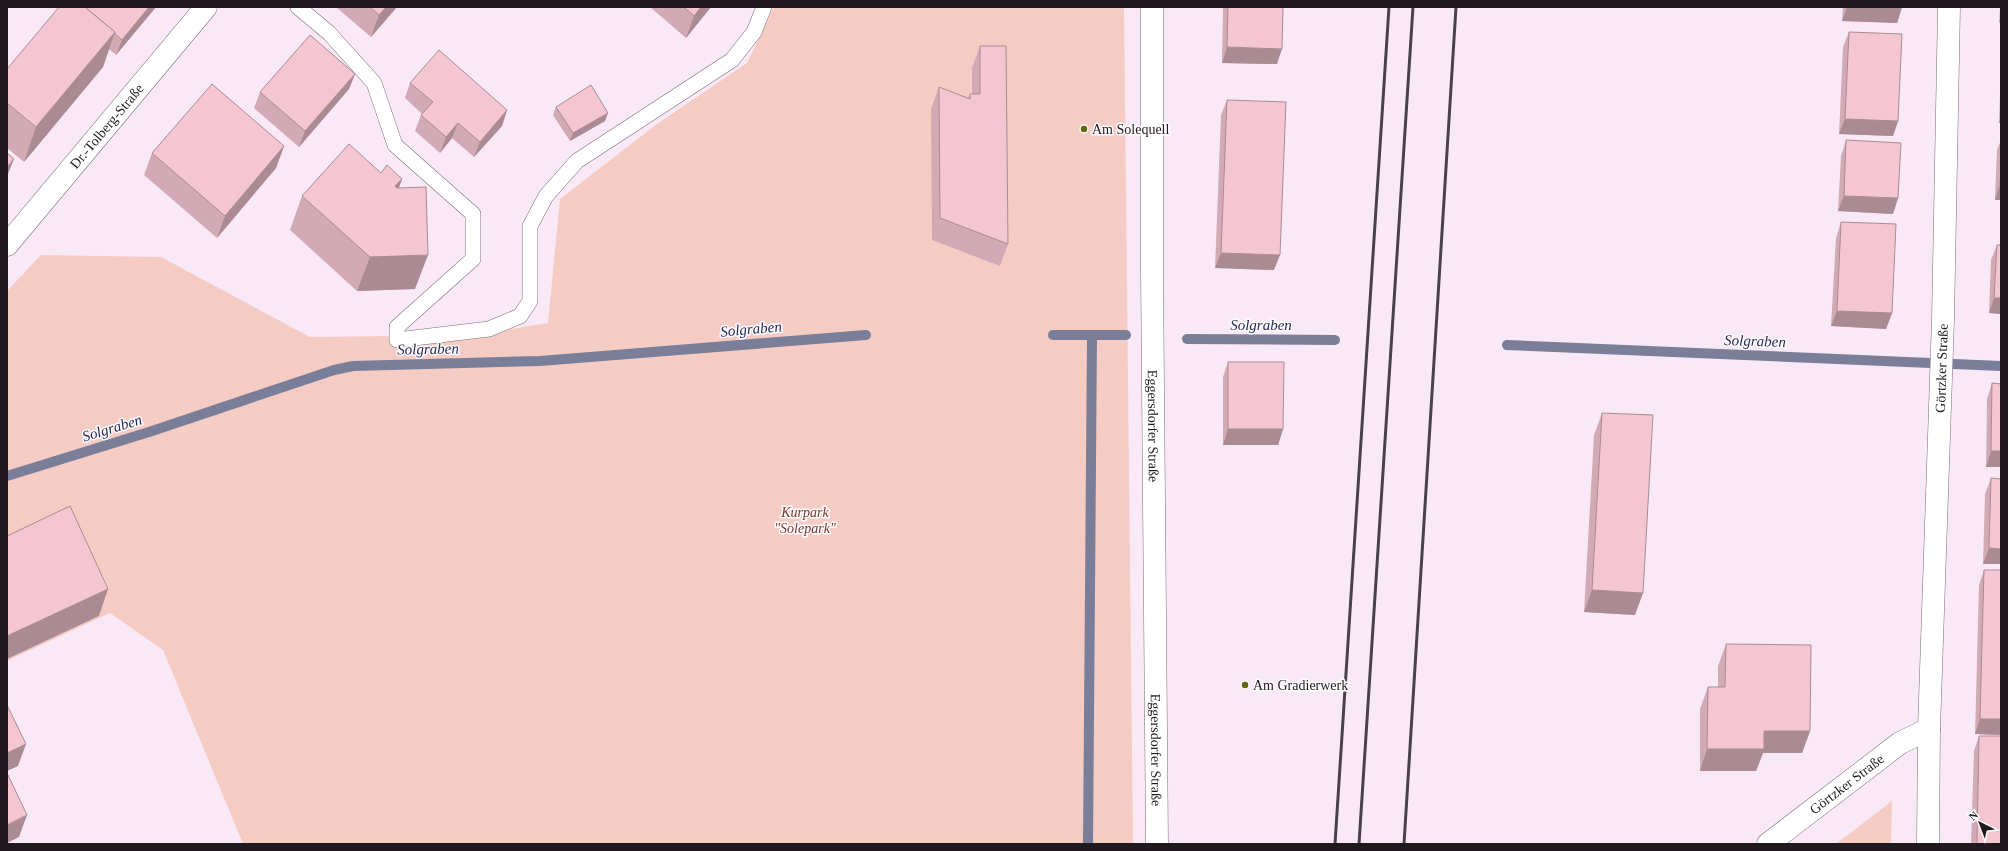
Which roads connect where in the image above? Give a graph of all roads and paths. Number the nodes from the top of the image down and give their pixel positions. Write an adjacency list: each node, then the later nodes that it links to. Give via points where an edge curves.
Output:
1 (206, 7): 6 (street, Dr.-Tolberg-Straße)
2 (298, 7): 3 (lane, via 329,33 374,83 396,145 473,214 473,259 397,327 397,340 489,329 520,316 530,300 530,226 546,196 577,161 732,60 754,32)
3 (764, 7)
4 (1152, 7): 8 (street, Eggersdorfer Straße)
5 (1949, 7): 7 (street, Görtzker Straße, via 1943,319)
6 (7, 245)
7 (1929, 729): 9 (street, Görtzker Straße, via 1900,743); 10 (street, Görtzker Straße)
8 (1157, 844)
9 (1768, 844)
10 (1928, 844)

